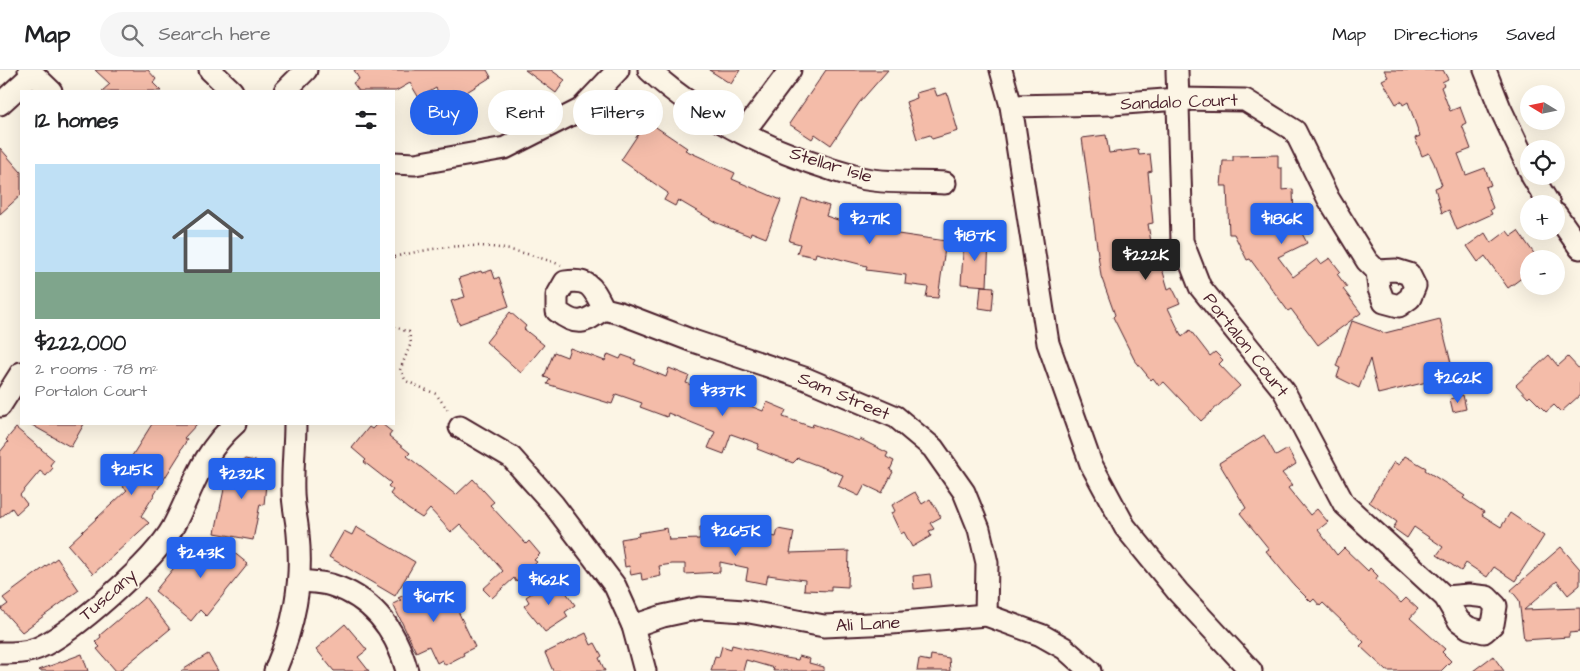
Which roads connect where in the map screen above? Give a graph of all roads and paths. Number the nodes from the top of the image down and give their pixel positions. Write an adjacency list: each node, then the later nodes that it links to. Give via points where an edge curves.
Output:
1 (210, 70): 11 (street)
2 (306, 70): 12 (street)
3 (618, 70): 20 (street, via 580,110 506,148 415,164)
4 (649, 70): 13 (street, Stellar Isle)
5 (790, 70): 17 (street)
6 (1002, 70): 16 (street)
7 (1177, 70): 14 (street, Portalon Court)
8 (1486, 70): 19 (street)
9 (31, 72): 10 (street); 15 (street)
10 (50, 90)
11 (231, 90)
12 (287, 90)
13 (673, 92)
14 (1178, 98): 16 (street, Sandalo Court, via 1112,104); 25 (street, Sandalo Court, via 1245,100 1295,132 1328,198 1367,261); 35 (street, Portalon Court, via 1182,241 1200,287 1284,391 1344,504)
15 (0, 104)
16 (1011, 106): 43 (street, via 1048,343 1091,464 1125,527 1178,592)
17 (744, 132)
18 (744, 133): 21 (street, Stellar Isle, via 802,159 863,178)
19 (1520, 151)
20 (395, 163)
21 (945, 183)
22 (1565, 227): 23 (street)
23 (1580, 248)
24 (395, 257): 26 (path, via 437,247 467,244 499,246 562,266)
25 (1377, 271)
26 (565, 282): 27 (street, via 579,280 592,287); 27 (street, via 557,296 557,311 569,321 586,321)
27 (604, 309): 36 (street, Sam Street, via 804,378 896,417 933,448 964,492 979,529 987,564)
28 (395, 327): 33 (path, via 409,332 410,343 400,370 406,381 436,394)
29 (20, 375): 30 (street)
30 (0, 406)
31 (234, 425): 38 (street, Tuscany, via 210,451 172,528 145,563 56,639 26,652)
32 (295, 425): 34 (street, via 293,495)
33 (460, 427): 37 (street, via 512,457 553,504 615,586)
34 (300, 581): 39 (street, via 296,612); 40 (street, via 330,585 357,596 387,623 402,649)
35 (1445, 597)
36 (986, 615): 37 (street, Ali Lane, via 824,626 744,611 700,608); 42 (street, Ali Lane, via 1041,635 1064,648)
37 (633, 626): 41 (street)
38 (0, 654)
39 (275, 671)
40 (407, 671)
41 (645, 671)
42 (1090, 671)
43 (1251, 671)

